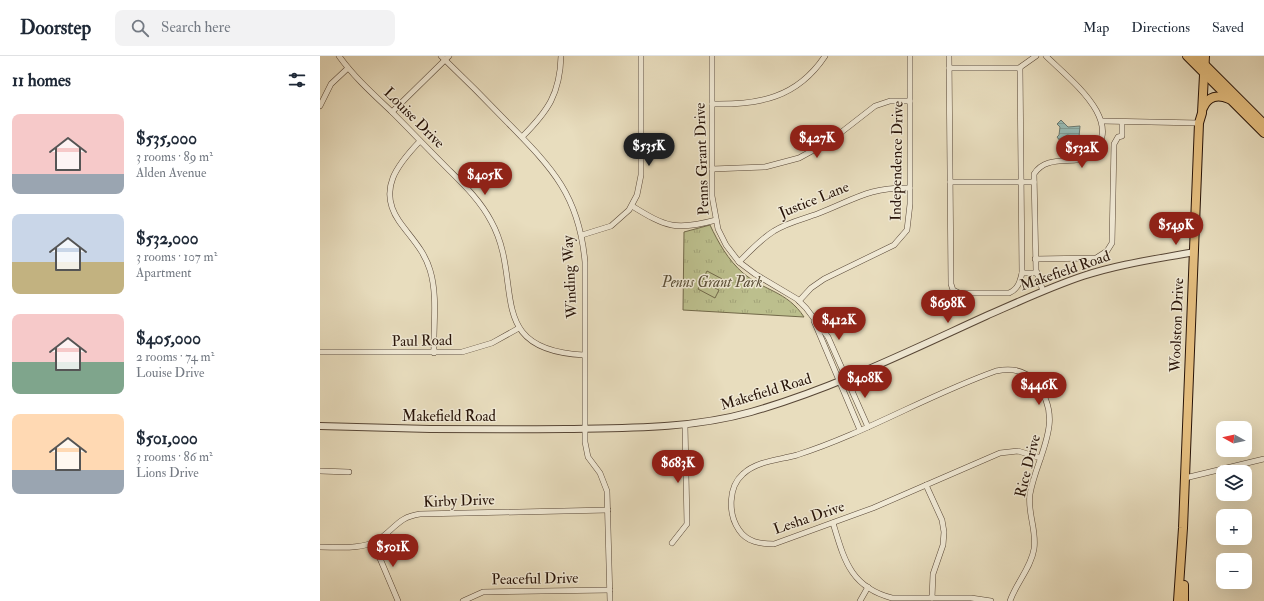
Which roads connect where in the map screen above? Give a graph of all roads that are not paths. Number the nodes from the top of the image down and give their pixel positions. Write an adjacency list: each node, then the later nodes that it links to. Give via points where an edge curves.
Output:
1 (340, 56): 13 (street, Louise Drive)
2 (561, 56): 27 (street, via 560,77 554,98 542,117)
3 (641, 56): 34 (street, via 641,175)
4 (712, 56): 18 (street, Penns Grant Drive)
5 (825, 56): 18 (street, via 815,70 796,86 770,99 748,104)
6 (910, 56): 17 (street, Independence Drive)
7 (949, 56): 14 (street)
8 (1036, 56): 15 (street)
9 (1046, 56): 22 (street, via 1092,102)
10 (1187, 56): 12 (main road)
11 (445, 57): 20 (street); 27 (street, Winding Way)
12 (1201, 61): 16 (main road); 21 (main road, Woolston Drive); 24 (main road, Woolston Drive, via 1196,112); 25 (main road)
13 (348, 68): 19 (street, via 331,84); 20 (street, Louise Drive)
14 (949, 68): 15 (street); 30 (street)
15 (1020, 68): 31 (street)
16 (1231, 100): 21 (main road, via 1221,96 1212,97 1206,102); 26 (main road)
17 (910, 101): 29 (street, via 875,106 830,142 799,158 765,167); 33 (street, Independence Drive)
18 (712, 104): 29 (street, Penns Grant Drive)
19 (320, 106)
20 (392, 112): 28 (street, Louise Drive)
21 (1202, 113): 24 (main road, Woolston Drive)
22 (1102, 121): 23 (street); 32 (street, via 1101,142 1094,153 1081,160 1044,163 1034,174)
23 (1122, 122): 24 (street); 38 (street, via 1122,136 1118,137 1114,144 1110,248 1096,258)
24 (1199, 123): 37 (main road, Woolston Drive)
25 (1264, 124)
26 (1264, 133)
27 (522, 137): 36 (street, Winding Way, via 559,179 573,207)
28 (420, 141): 45 (street, Louise Drive, via 476,199 492,222 505,256 510,308); 47 (street, via 394,173 390,199 396,215 421,249 432,278)
29 (712, 169): 35 (street, Penns Grant Drive, via 712,196)
30 (950, 182): 31 (street); 40 (street, via 953,290 959,293 1008,293 1017,287)
31 (1021, 182): 32 (street); 40 (street)
32 (1034, 182): 38 (street)
33 (910, 188): 39 (street, Justice Lane, via 894,187 870,191 778,228 765,236); 43 (street, Independence Drive, via 908,226 899,242 824,279)
34 (632, 206): 35 (street, via 656,220 673,226 691,226); 36 (street, via 612,226)
35 (716, 220): 39 (street, Penns Grant Drive, via 726,245)
36 (582, 235): 48 (street, Winding Way, via 585,262)
37 (1194, 252): 42 (street, Makefield Road, via 1101,270); 60 (main road, Woolston Drive)
38 (1036, 259): 41 (street)
39 (739, 262): 43 (street, Penns Grant Drive)
40 (1022, 273): 41 (street)
41 (1036, 273): 42 (street)
42 (1043, 291): 49 (street, Makefield Road)
43 (799, 301): 44 (street, Penns Grant Drive)
44 (811, 314): 49 (street, Penns Grant Drive, via 828,337); 50 (street, Penns Grant Drive)
45 (519, 328): 47 (street, Paul Road, via 492,343 471,350); 48 (street, Louise Drive, via 545,349)
46 (320, 352): 47 (street, Paul Road)
47 (434, 353)
48 (584, 356): 54 (street, Winding Way)
49 (846, 378): 50 (street, Makefield Road); 53 (street, Penns Grant Drive)
50 (839, 381): 51 (street, Makefield Road, via 750,412); 55 (street, Penns Grant Drive)
51 (686, 425): 54 (street, Makefield Road); 66 (street, via 687,524)
52 (320, 426): 54 (street, Makefield Road, via 440,430)
53 (868, 427): 55 (street, Rice Drive); 56 (street, Rice Drive, via 984,375 1003,370 1016,370 1034,380 1046,400 1051,421)
54 (584, 428): 62 (street, Winding Way, via 586,451 604,485)
55 (860, 430): 63 (street, Lesha Drive, via 797,455 752,467 739,477 734,485 734,520 740,531 751,541 778,543)
56 (1041, 458): 61 (street, Lesha Drive, via 1018,451 1000,453); 76 (street, Rice Drive, via 1029,503 1034,549)
57 (1264, 459): 60 (street)
58 (320, 472): 59 (street)
59 (349, 472)
60 (1185, 478): 64 (main road, Woolston Drive)
61 (926, 485): 63 (street, Lesha Drive); 70 (street, via 942,520 944,532 943,545 933,574)
62 (608, 510): 65 (street, Kirby Drive, via 420,514 400,521); 69 (street, Winding Way)
63 (832, 523): 68 (street, via 849,568 857,580)
64 (1183, 528): 77 (main road, Woolston Drive); 78 (main road, Woolston Drive)
65 (373, 542): 67 (street, Kirby Drive, via 355,547); 71 (street)
66 (672, 543)
67 (320, 547)
68 (868, 587): 70 (street, via 892,598); 74 (street)
69 (610, 590): 72 (street, Peaceful Drive, via 483,592); 73 (street, Winding Way)
70 (932, 598): 75 (street, via 976,598)
71 (398, 601)
72 (463, 601)
73 (610, 601)
74 (860, 601)
75 (991, 601)
76 (1010, 601)
77 (1178, 601)
78 (1184, 601)

